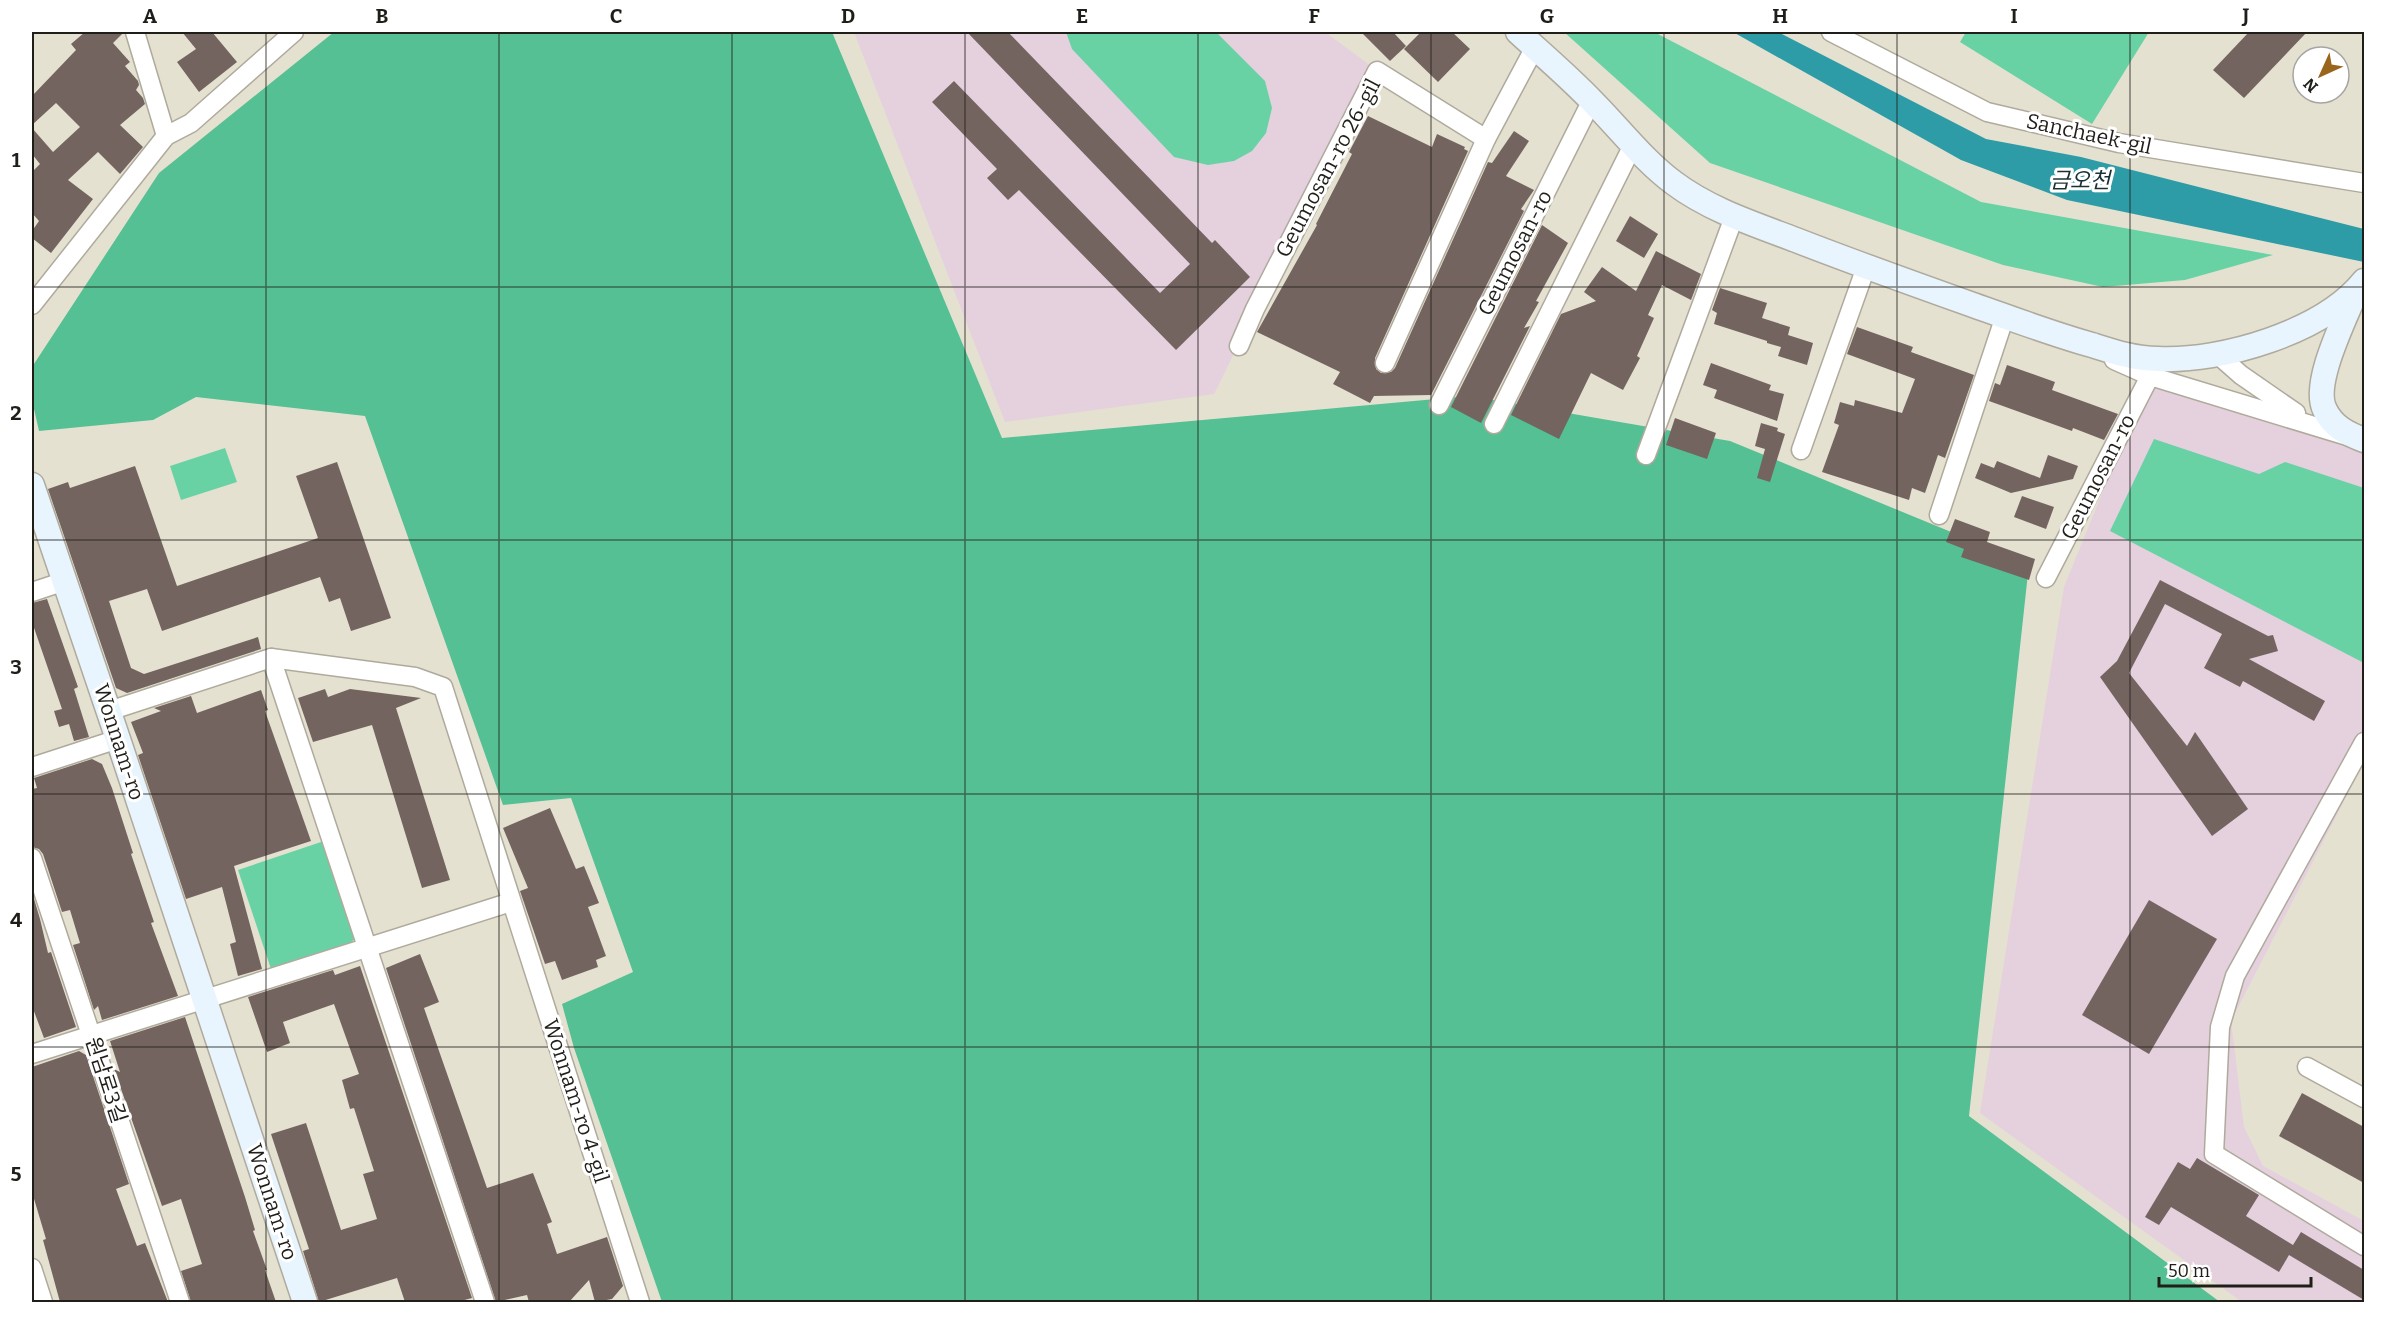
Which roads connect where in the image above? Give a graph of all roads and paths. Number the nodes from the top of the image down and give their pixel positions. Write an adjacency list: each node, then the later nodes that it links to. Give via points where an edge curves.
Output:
1 (135, 32): 6 (street)
2 (294, 32): 6 (street, via 191,123)
3 (1832, 32): 9 (street, Sanchaek-gil, via 1987,112 2119,143)
4 (1526, 39): 5 (street); 7 (street)
5 (1592, 100): 8 (street); 20 (street, Geumosan-ro)
6 (166, 136): 13 (street)
7 (1486, 139): 16 (street, Geumosan-ro 26-gil, via 1377,71); 18 (street)
8 (1633, 145): 10 (street, via 1672,182); 21 (street)
9 (2364, 183)
10 (1734, 217): 11 (street); 24 (street)
11 (1866, 267): 14 (street); 23 (street)
12 (2360, 286): 17 (street, via 2321,316 2286,335); 22 (street, via 2324,375 2322,399 2332,420)
13 (32, 305)
14 (2005, 316): 15 (street); 26 (street)
15 (2063, 337): 17 (street, via 2134,357 2160,360); 19 (street)
16 (1239, 346)
17 (2216, 353): 22 (street, via 2276,401 2303,417)
18 (1385, 363)
19 (2150, 376): 22 (street); 27 (street, Geumosan-ro)
20 (1439, 405)
21 (1494, 424)
22 (2357, 439)
23 (1801, 450)
24 (1646, 454)
25 (32, 485): 28 (street, Wonnam-ro)
26 (1939, 515)
27 (2046, 578)
28 (65, 580): 29 (street); 31 (street, Wonnam-ro)
29 (32, 592)
30 (271, 658): 31 (street, Wonnam-ro 4-gil); 36 (street, Wonnam-ro 4-gil, via 415,677 443,687); 37 (street)
31 (109, 711): 32 (street, Wonnam-ro)
32 (118, 740): 34 (street); 38 (street, Wonnam-ro)
33 (2364, 742): 43 (street, via 2235,976 2220,1027 2214,1154)
34 (32, 767)
35 (32, 858): 39 (street, 원남로3길)
36 (512, 902): 37 (street); 49 (street, Wonnam-ro 4-gil)
37 (367, 947): 38 (street); 48 (street)
38 (205, 1000): 39 (street); 47 (street, Wonnam-ro)
39 (92, 1036): 40 (street); 46 (street, 원남로3길)
40 (32, 1054)
41 (2307, 1067): 42 (street)
42 (2364, 1098)
43 (2364, 1246)
44 (32, 1268): 45 (street)
45 (43, 1302)
46 (180, 1302)
47 (305, 1302)
48 (486, 1302)
49 (638, 1302)

